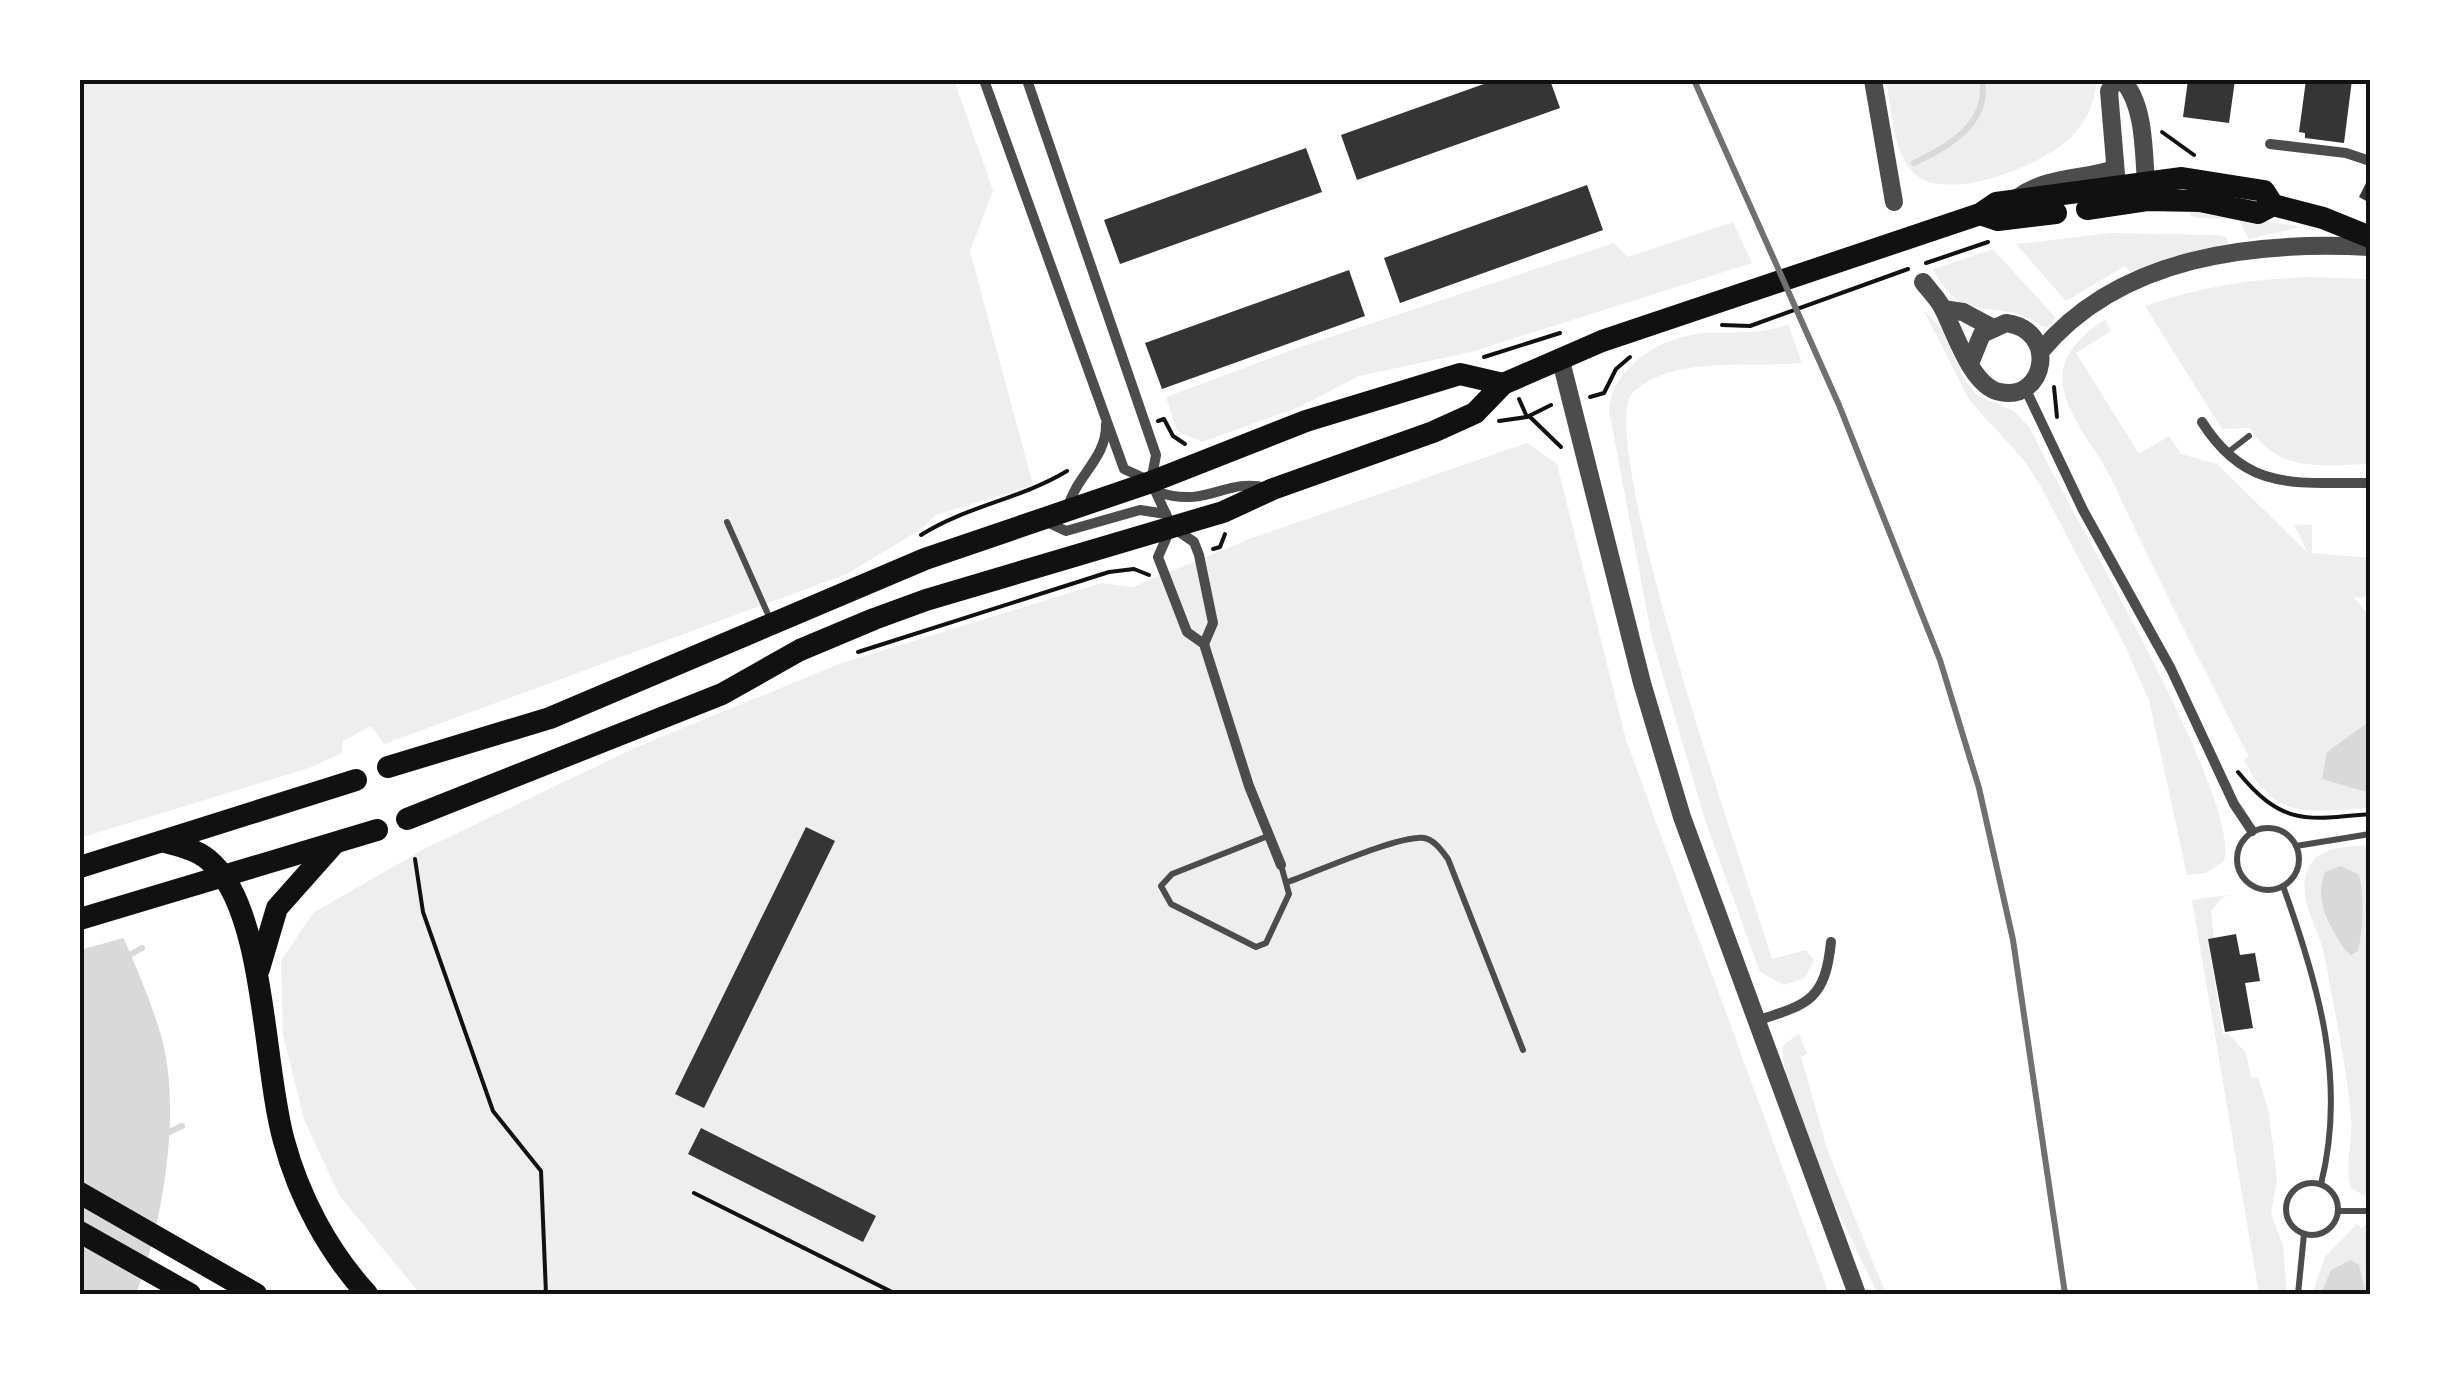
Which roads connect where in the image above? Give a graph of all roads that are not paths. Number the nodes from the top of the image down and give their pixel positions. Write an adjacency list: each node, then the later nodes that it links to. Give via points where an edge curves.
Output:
1 (984, 80): 21 (street)
2 (1027, 80): 26 (street, via 1156,455)
3 (1872, 80): 9 (street)
4 (2118, 80): 7 (street, via 2109,91); 8 (street, via 2132,90)
5 (2270, 144): 6 (street)
6 (2370, 161)
7 (2117, 188): 8 (main road); 10 (main road, via 1996,203); 10 (main road, via 1998,220)
8 (2146, 191): 11 (main road, via 2191,179 2264,191 2273,206)
9 (1894, 202)
10 (1980, 214): 17 (main road, via 1676,314)
11 (2370, 237)
12 (2370, 247): 16 (street, via 2246,250 2158,272 2101,297)
13 (1923, 282): 14 (street)
14 (1943, 309): 15 (street); 18 (street)
15 (1991, 327): 16 (street, via 2022,327); 18 (street, via 1975,343)
16 (2040, 352): 20 (street, via 2038,373)
17 (1561, 360): 19 (main road); 52 (street, via 1642,683)
18 (1971, 361): 20 (street, via 1989,388)
19 (1503, 384): 26 (main road, via 1460,374 1398,390); 27 (main road, via 1475,413 1447,426)
20 (2025, 388): 38 (street)
21 (1106, 418): 26 (street, via 1124,468); 28 (street, via 1104,444)
22 (2202, 422): 24 (street)
23 (2248, 436): 24 (lane)
24 (2226, 454): 25 (street, via 2274,482)
25 (2370, 483)
26 (1154, 487): 27 (street, via 1197,500 1247,483); 28 (main road); 30 (street)
27 (1273, 489): 30 (main road, via 1223,512)
28 (1068, 508): 29 (main road)
29 (1039, 518): 30 (street, via 1066,531 1140,510); 32 (main road)
30 (1169, 520): 33 (street, via 1158,556 1188,632); 33 (street, via 1199,555 1213,623); 36 (main road, via 891,612 800,650 722,694)
31 (727, 522): 32 (lane)
32 (773, 625): 34 (main road, via 550,718)
33 (1204, 644): 40 (street)
34 (388, 768)
35 (356, 780): 41 (main road)
36 (407, 819)
37 (377, 830): 42 (main road)
38 (2252, 832): 43 (lane, via 2279,829); 48 (lane, via 2238,848 2240,872 2260,889)
39 (2370, 834): 43 (lane)
40 (1269, 835): 45 (street); 47 (lane, via 1172,874 1161,886 1163,896 1256,947 1266,942 1289,894)
41 (165, 842): 44 (main road); 46 (main road, via 192,849)
42 (333, 845): 46 (main road); 51 (main road, via 278,908 261,950)
43 (2296, 846): 48 (lane, via 2297,869)
44 (80, 866)
45 (1281, 866): 47 (lane)
46 (225, 879): 49 (main road); 51 (main road, via 241,908)
47 (1288, 882): 53 (lane, via 1400,842 1434,842 1448,858)
48 (2283, 886): 54 (lane, via 2314,973 2334,1096)
49 (80, 919)
50 (1831, 942): 52 (street, via 1828,977 1814,997)
51 (257, 983): 62 (main road, via 288,1156 323,1234)
52 (1756, 1021): 63 (street)
53 (1523, 1050)
54 (2321, 1184): 56 (lane); 59 (lane, via 2300,1186 2289,1197 2287,1218)
55 (80, 1193): 61 (main road)
56 (2338, 1211): 57 (lane); 59 (lane, via 2328,1230)
57 (2370, 1211)
58 (80, 1232): 60 (main road)
59 (2304, 1234): 64 (lane)
60 (190, 1294)
61 (256, 1294)
62 (367, 1294)
63 (1857, 1294)
64 (2298, 1294)

